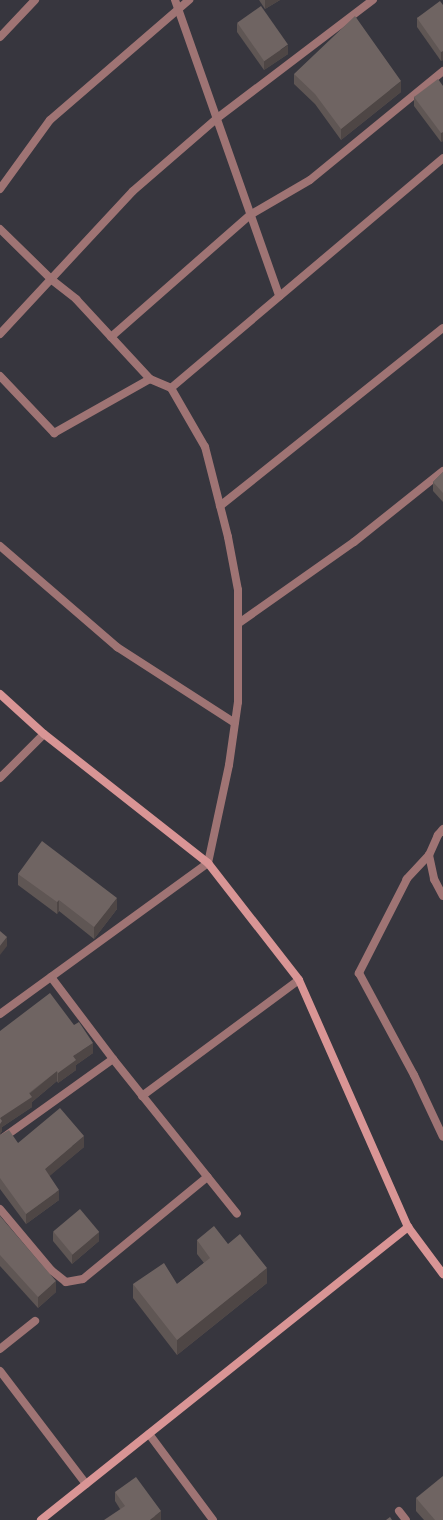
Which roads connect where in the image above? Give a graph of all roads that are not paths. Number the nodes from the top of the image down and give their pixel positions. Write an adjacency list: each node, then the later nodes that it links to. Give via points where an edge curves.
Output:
1 (35, 0): 5 (street)
2 (189, 0): 4 (street)
3 (374, 0): 7 (street)
4 (176, 4): 7 (street); 9 (street, via 50,120)
5 (0, 37)
6 (443, 71): 10 (street, via 310,180)
7 (216, 119): 10 (street); 12 (street, via 133,191)
8 (443, 158): 13 (street)
9 (0, 189)
10 (250, 215): 13 (street); 16 (street)
11 (0, 229): 12 (street)
12 (52, 280): 15 (street); 16 (street, via 76,299)
13 (278, 296): 19 (street)
14 (443, 328): 21 (street)
15 (0, 334)
16 (111, 337): 18 (street)
17 (0, 376): 18 (street, via 54,433)
18 (150, 379): 19 (street)
19 (171, 388): 21 (street, via 205,447)
20 (443, 471): 23 (street, via 354,542)
21 (220, 506): 23 (street, via 238,590)
22 (0, 546): 25 (street, via 117,647)
23 (239, 623): 25 (street, via 238,702)
24 (0, 694): 26 (street)
25 (235, 723): 30 (street, via 229,765)
26 (44, 734): 27 (street); 30 (street)
27 (0, 778)
28 (443, 830): 29 (street)
29 (429, 855): 31 (street, via 434,879); 37 (street, via 407,879 359,973 404,1056)
30 (208, 863): 32 (street); 33 (street)
31 (443, 896)
32 (51, 977): 34 (street); 35 (street)
33 (299, 980): 36 (street); 42 (street)
34 (0, 1014)
35 (113, 1059): 36 (street); 38 (street)
36 (142, 1096): 39 (street)
37 (443, 1137)
38 (0, 1140)
39 (206, 1177): 40 (street, via 83,1279 66,1282 50,1270); 41 (street)
40 (0, 1209)
41 (237, 1214)
42 (408, 1227): 43 (street); 47 (street)
43 (443, 1274)
44 (35, 1321): 45 (street)
45 (0, 1349)
46 (0, 1370): 48 (street)
47 (149, 1434): 48 (street); 51 (street)
48 (86, 1484): 50 (street)
49 (399, 1511): 52 (street)
50 (41, 1520)
51 (213, 1520)
52 (406, 1520)

